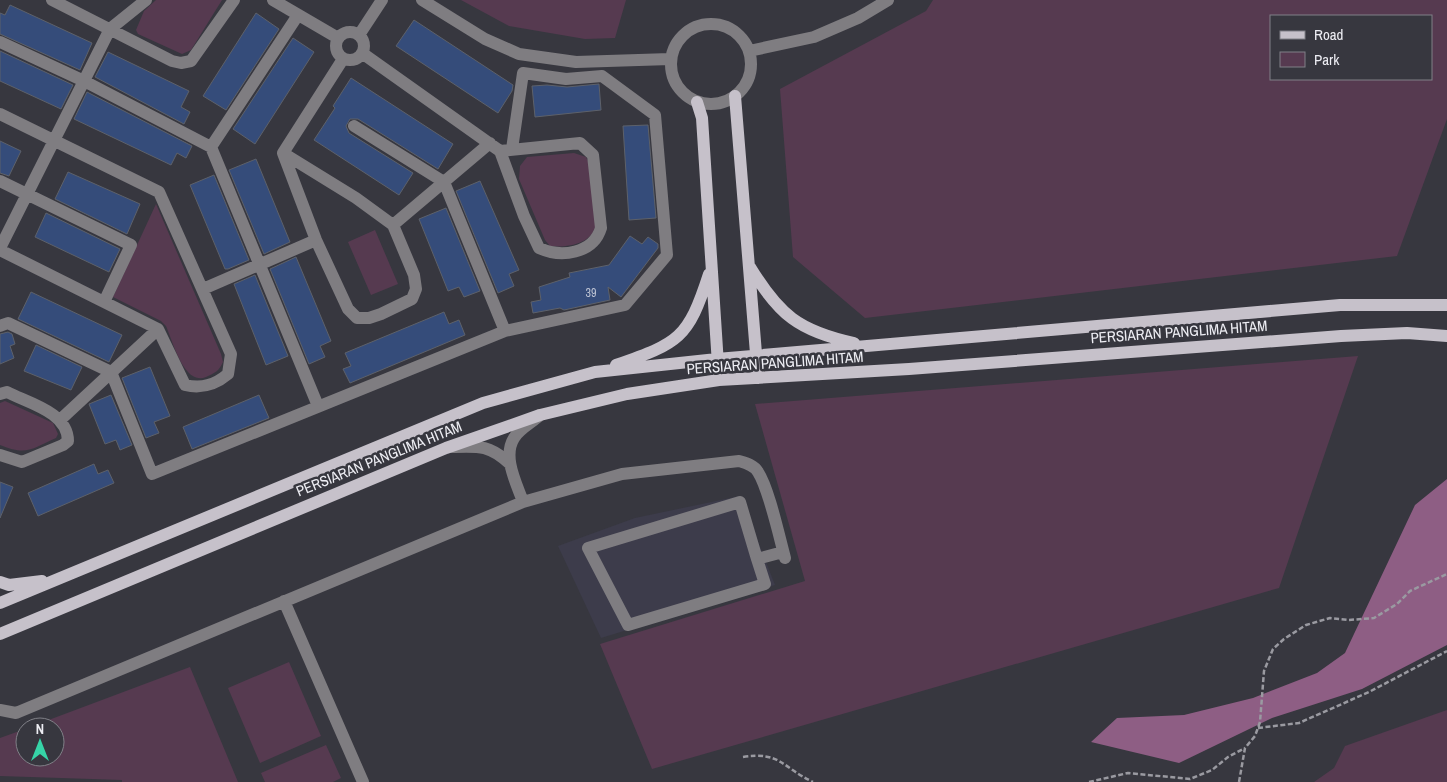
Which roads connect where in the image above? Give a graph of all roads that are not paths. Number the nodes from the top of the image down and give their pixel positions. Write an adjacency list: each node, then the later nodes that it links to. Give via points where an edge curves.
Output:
1 (52, 0): 9 (street)
2 (146, 0): 9 (street)
3 (234, 0): 9 (street, via 191,61 172,61)
4 (273, 0): 8 (street)
5 (382, 0): 10 (street)
6 (422, 0): 16 (street, via 485,39 519,54 576,62)
7 (888, 0): 13 (street, via 858,18 814,37)
8 (298, 15): 11 (street); 23 (street)
9 (110, 29): 17 (street)
10 (359, 35): 11 (street, via 350,32); 14 (street, via 364,46)
11 (338, 38): 15 (street, via 337,52)
12 (0, 42): 17 (street)
13 (749, 51): 16 (street, via 734,31 722,25 708,24 683,34); 18 (street, via 752,63 750,76)
14 (362, 54): 15 (street, via 356,59); 24 (street)
15 (343, 59): 25 (street)
16 (670, 59): 19 (street, via 676,85 685,96)
17 (84, 81): 22 (street); 23 (street)
18 (735, 96): 19 (street, via 710,105); 35 (main road)
19 (697, 102): 36 (main road, via 702,118)
20 (0, 114): 22 (street)
21 (354, 126): 28 (street)
22 (52, 141): 29 (street); 37 (street, via 159,192)
23 (211, 147): 34 (street)
24 (501, 148): 24 (street, via 580,143 593,155 601,228 598,237 588,246 571,253 552,254 539,248); 28 (street); 42 (street, via 523,73 566,79 602,76 655,115 667,255 625,306)
25 (283, 153): 26 (street); 30 (street)
26 (325, 179): 30 (street, via 303,180 298,186); 31 (street)
27 (0, 181): 29 (street)
28 (444, 182): 31 (street); 42 (street)
29 (28, 194): 33 (street); 38 (street, via 131,245)
30 (298, 196): 32 (street)
31 (393, 224): 32 (street, via 414,275 415,293 405,304 369,318 357,318 348,309)
32 (316, 240): 34 (street)
33 (0, 249): 38 (street)
34 (260, 265): 37 (street); 52 (street)
35 (749, 265): 44 (main road, via 775,302 798,324 825,337); 45 (main road)
36 (711, 266): 46 (main road); 48 (main road, via 697,311 679,337 657,350)
37 (203, 289): 41 (street, via 230,354 228,374 214,384 197,388 185,385)
38 (105, 300): 41 (street)
39 (1447, 305): 44 (main road, PERSIARAN PANGLIMA HITAM, via 1340,306)
40 (0, 326): 47 (street, via 8,323)
41 (158, 329): 47 (street)
42 (505, 332): 52 (street)
43 (1447, 336): 49 (main road, PERSIARAN PANGLIMA HITAM, via 1407,333 1341,336 910,370)
44 (868, 346): 45 (main road, PERSIARAN PANGLIMA HITAM)
45 (756, 356): 46 (main road, PERSIARAN PANGLIMA HITAM); 49 (main road)
46 (717, 359): 48 (main road, PERSIARAN PANGLIMA HITAM); 50 (main road)
47 (111, 372): 52 (street, via 152,474); 54 (street)
48 (595, 372): 60 (main road, PERSIARAN PANGLIMA HITAM, via 483,403)
49 (758, 378): 50 (main road, PERSIARAN PANGLIMA HITAM)
50 (719, 380): 53 (main road, PERSIARAN PANGLIMA HITAM, via 627,394)
51 (0, 394): 54 (street, via 6,392)
52 (318, 406)
53 (540, 415): 55 (main road, PERSIARAN PANGLIMA HITAM); 57 (street, via 514,438)
54 (60, 420): 56 (street, via 68,436 63,445 22,462)
55 (446, 448): 57 (street, via 476,446 490,449); 64 (main road, PERSIARAN PANGLIMA HITAM)
56 (0, 455)
57 (510, 464): 58 (street)
58 (523, 502): 59 (street, via 622,474 739,461 750,464 758,472 784,555); 62 (street)
59 (757, 559): 59 (street, via 765,584 628,624 588,548 740,502)
60 (58, 579): 61 (main road, via 9,585); 63 (main road, PERSIARAN PANGLIMA HITAM)
61 (0, 582)
62 (284, 602): 65 (street, via 16,713); 66 (street)
63 (0, 603)
64 (0, 634)
65 (0, 710)
66 (363, 782)

